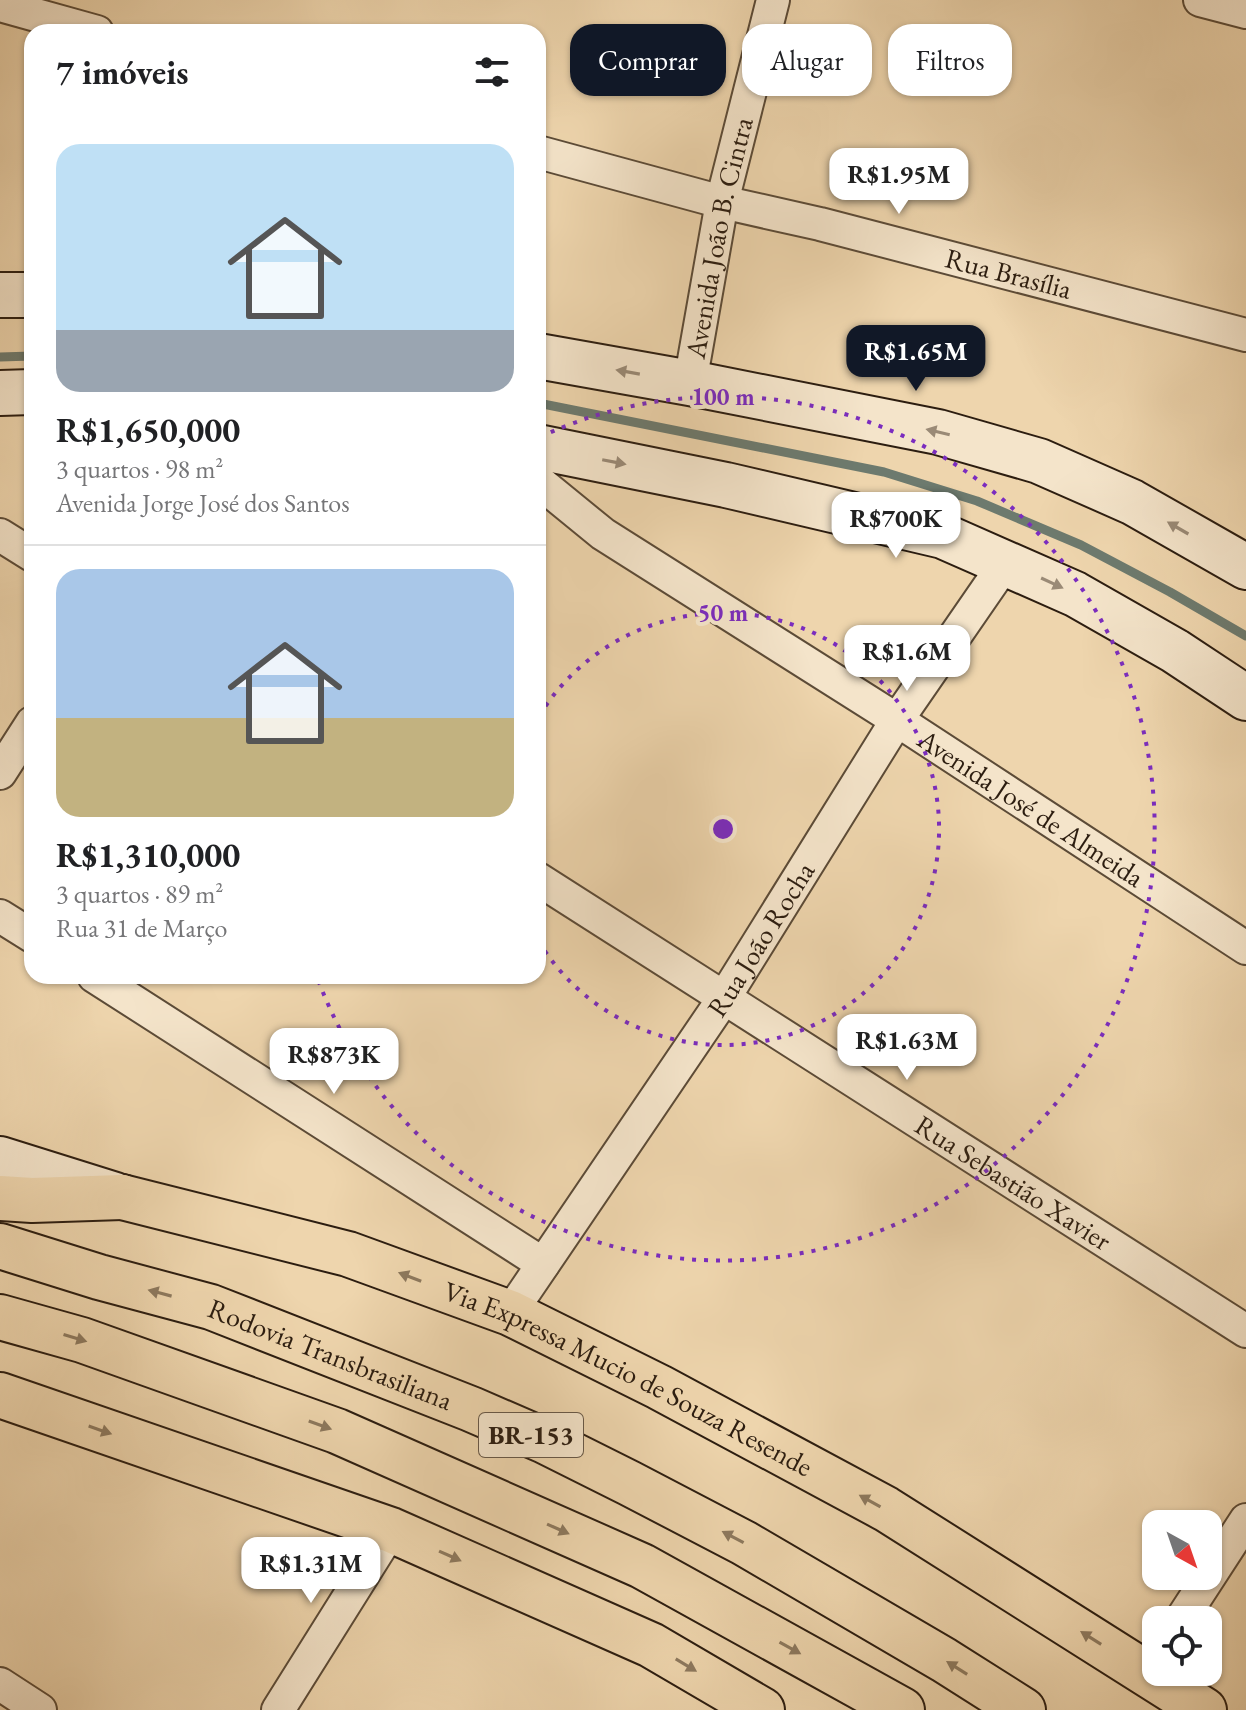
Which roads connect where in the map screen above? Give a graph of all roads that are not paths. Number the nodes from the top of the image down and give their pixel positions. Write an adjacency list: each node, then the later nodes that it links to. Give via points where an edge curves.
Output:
1 (773, 0): 7 (street, Avenida João B. Cintra)
2 (1200, 0): 4 (street)
3 (2, 8): 5 (street)
4 (1246, 12)
5 (65, 24)
6 (546, 154): 7 (street, Rua Brasília)
7 (722, 202): 10 (street, Rua Brasília); 12 (street, Avenida João B. Cintra)
8 (0, 295): 9 (street)
9 (24, 295)
10 (1246, 335)
11 (546, 357): 12 (street, one-way to 11)
12 (690, 383): 20 (street, one-way to 12, via 1132,502 1039,461 938,432)
13 (24, 392): 14 (street)
14 (0, 393)
15 (546, 449): 19 (street, one-way to 19, via 943,536)
16 (546, 488): 22 (street, Avenida José de Almeida, via 603,534)
17 (0, 535): 18 (street)
18 (24, 550)
19 (1006, 562): 21 (street, one-way to 21, via 1075,594); 22 (street, Rua João Rocha)
20 (1246, 567)
21 (1246, 698)
22 (897, 720): 28 (street, Avenida José de Almeida); 30 (street, Rua João Rocha)
23 (24, 736): 24 (street)
24 (0, 773)
25 (546, 884): 30 (street, Rua Sebastião Xavier)
26 (0, 916): 27 (street)
27 (24, 931)
28 (1246, 948)
29 (106, 984): 35 (street)
30 (724, 998): 35 (street, Rua João Rocha); 38 (street, Rua Sebastião Xavier)
31 (0, 1159): 32 (street, Via Expressa Mucio de Souza Resende)
32 (122, 1197): 33 (main road); 36 (main road, Via Expressa Mucio de Souza Resende, one-way to 32, via 348,1254)
33 (0, 1198)
34 (0, 1246): 50 (main road, Rodovia Transbrasiliana / BR-153, one-way to 34, via 744,1543 545,1441 211,1307)
35 (543, 1264): 36 (street, Rua João Rocha)
36 (510, 1313): 43 (main road, Via Expressa Mucio de Souza Resende, one-way to 36, via 886,1509)
37 (0, 1317): 49 (main road, BR-153, one-way to 49, via 82,1340 337,1431 642,1566)
38 (1246, 1331)
39 (0, 1395): 41 (main road, one-way to 41)
40 (1246, 1520): 42 (street)
41 (391, 1530): 47 (street); 48 (main road, one-way to 48, via 651,1645)
42 (1190, 1606)
43 (1142, 1661)
44 (0, 1684): 46 (street)
45 (1175, 1686): 51 (main road, Via Expressa Mucio de Souza Resende)
46 (40, 1710)
47 (278, 1710)
48 (762, 1710)
49 (902, 1710)
50 (1023, 1710)
51 (1204, 1710)

